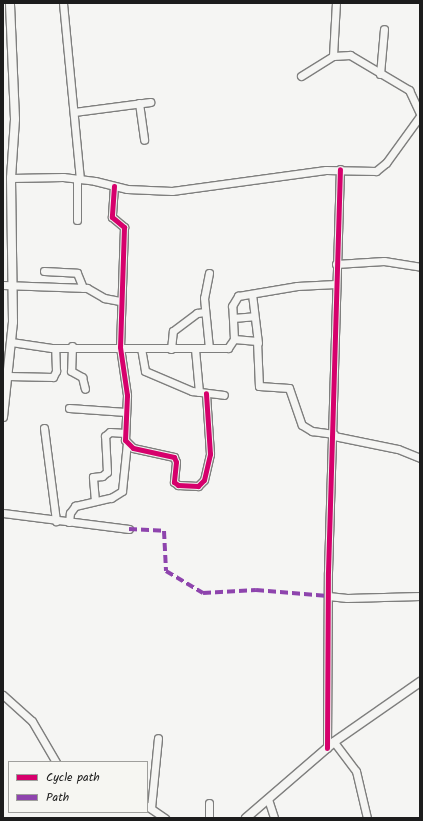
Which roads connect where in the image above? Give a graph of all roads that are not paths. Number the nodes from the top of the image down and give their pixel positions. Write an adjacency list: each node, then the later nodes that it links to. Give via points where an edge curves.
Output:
1 (10, 3): 14 (street, via 15,119)
2 (63, 3): 10 (street)
3 (336, 3): 5 (street)
4 (384, 29): 6 (street)
5 (333, 56): 6 (street, via 350,55); 7 (street)
6 (380, 74): 11 (street, via 409,90)
7 (302, 76)
8 (150, 102): 9 (street)
9 (138, 103): 10 (street); 12 (street)
10 (74, 112): 15 (street)
11 (420, 115): 13 (street, via 381,168 371,171)
12 (144, 140)
13 (340, 170): 16 (street, via 172,192); 18 (street)
14 (11, 178): 15 (street); 24 (street)
15 (78, 179): 16 (street); 17 (street)
16 (114, 186): 27 (street, via 112,217 124,227)
17 (77, 220)
18 (336, 264): 19 (street, via 384,261); 22 (street)
19 (420, 267)
20 (44, 271): 25 (street, via 77,273)
21 (209, 273): 28 (street, via 204,295)
22 (336, 284): 26 (street, via 304,285); 52 (street)
23 (3, 285): 24 (street)
24 (14, 287): 25 (street); 32 (street)
25 (83, 288): 27 (street, via 104,298)
26 (252, 294): 29 (street); 30 (street, via 235,298)
27 (120, 301): 35 (street)
28 (205, 312): 38 (street); 39 (street, via 197,313 173,331)
29 (254, 316): 30 (street); 33 (street)
30 (233, 318): 31 (street)
31 (234, 339): 33 (street, via 255,339); 38 (street, via 228,348)
32 (11, 342): 36 (street); 41 (street)
33 (258, 344): 52 (street, via 260,386 289,388 302,425 312,431)
34 (72, 346): 35 (street); 36 (street); 43 (street, via 71,371 82,377)
35 (120, 347): 37 (street); 48 (street, via 126,384)
36 (55, 348): 42 (street, via 56,371 53,377)
37 (141, 348): 39 (street); 44 (street, via 145,371 164,381)
38 (209, 348): 40 (street)
39 (171, 349): 40 (street)
40 (195, 349): 44 (street)
41 (6, 355): 42 (street)
42 (8, 376): 46 (street)
43 (85, 389)
44 (203, 393): 45 (street); 53 (street, via 210,454 202,484 175,484 174,457 133,448)
45 (224, 395)
46 (4, 400): 49 (street)
47 (69, 408): 48 (street)
48 (126, 412): 51 (street)
49 (3, 417)
50 (44, 428): 57 (street)
51 (125, 433): 53 (street); 55 (street, via 110,432 105,436 107,472 102,476 93,477)
52 (334, 435): 54 (street, via 398,449); 60 (street)
53 (127, 444): 55 (street, via 123,488 115,497)
54 (420, 458)
55 (95, 501): 58 (street, via 75,506 70,513)
56 (3, 513): 57 (street)
57 (56, 520): 58 (street)
58 (69, 522): 59 (street)
59 (129, 529)
60 (328, 596): 61 (street); 66 (street)
61 (420, 596)
62 (420, 682): 65 (street)
63 (3, 695): 67 (street, via 32,720)
64 (158, 738): 70 (street)
65 (334, 742): 66 (street); 75 (street, via 356,771)
66 (327, 748): 68 (street)
67 (55, 761)
68 (268, 799): 73 (street); 74 (street)
69 (210, 804): 72 (street)
70 (149, 807): 71 (street)
71 (165, 818)
72 (209, 818)
73 (246, 818)
74 (274, 818)
75 (368, 818)

